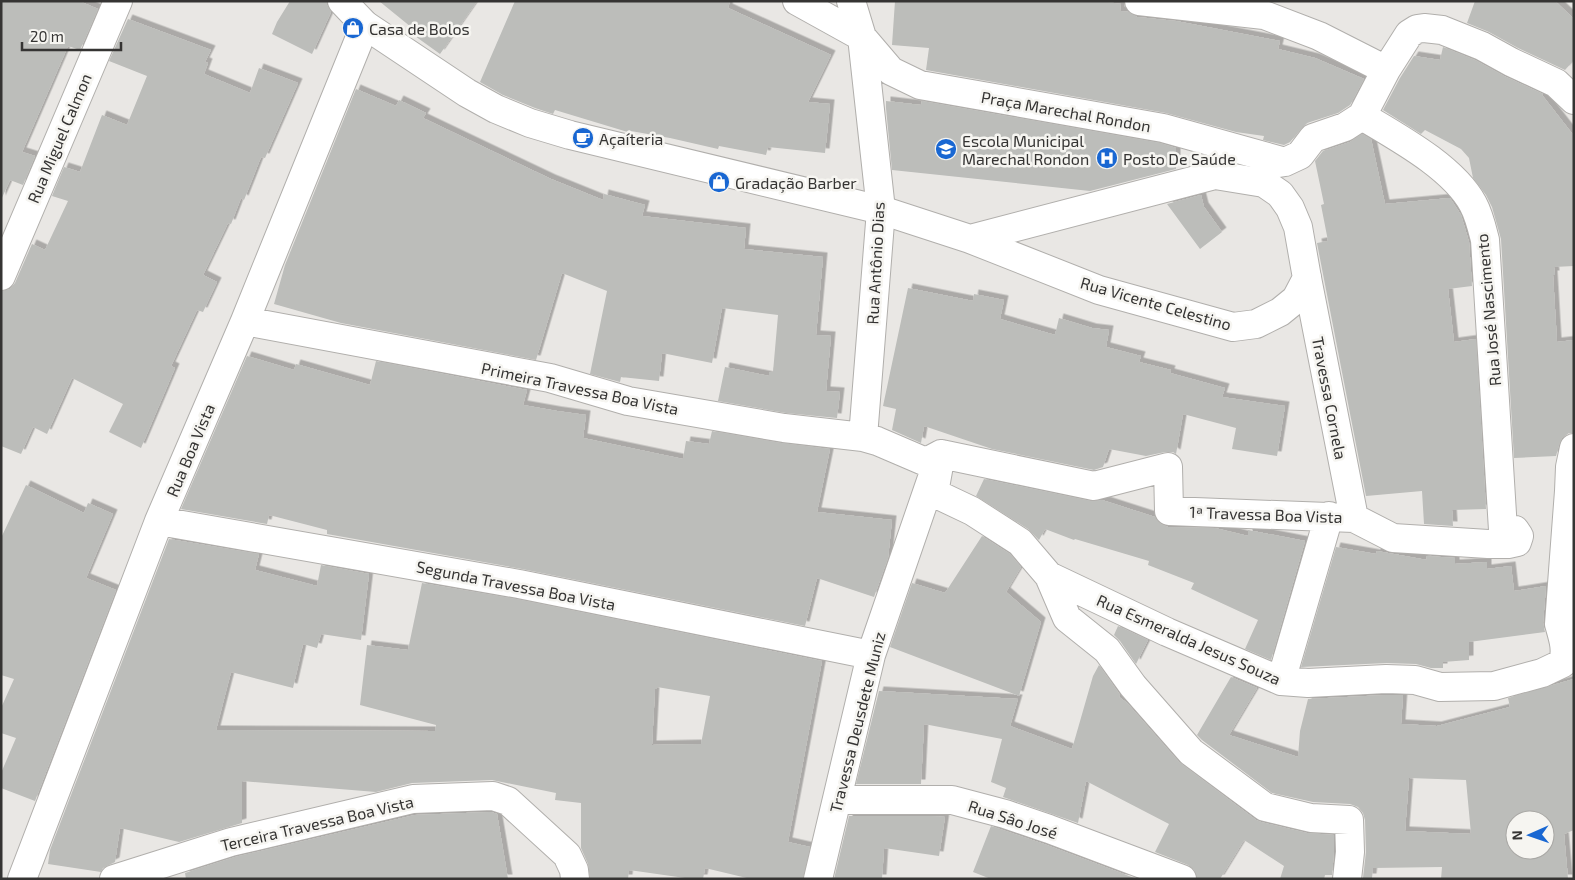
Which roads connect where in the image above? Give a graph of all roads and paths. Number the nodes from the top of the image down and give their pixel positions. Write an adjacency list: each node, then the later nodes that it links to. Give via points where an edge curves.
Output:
1 (118, 1): 15 (street, Rua Miguel Calmon)
2 (342, 1): 6 (street, Rua Vicente Celestino)
3 (797, 1): 7 (street)
4 (850, 1): 7 (street, Rua Antônio Dias)
5 (1139, 1): 8 (street, via 1264,15 1282,20)
6 (365, 25): 13 (street, Rua Vicente Celestino, via 467,94 530,123 570,136); 17 (street, Rua Boa Vista)
7 (862, 37): 11 (street, Praça Marechal Rondon, via 891,71 920,85 1163,128); 13 (street, Rua Antônio Dias)
8 (1386, 70): 9 (street, via 1408,34 1424,28 1442,30 1556,83); 10 (street)
9 (1574, 100)
10 (1362, 116): 11 (street, via 1345,127 1313,138 1300,155); 23 (street, Rua José Nascimento, via 1436,164 1461,188 1478,216 1485,240)
11 (1284, 162): 12 (street)
12 (1215, 175): 14 (street); 16 (street, via 1264,182 1280,194 1298,227)
13 (881, 210): 14 (street, Rua Vicente Celestino); 18 (street, Rua Antônio Dias)
14 (970, 239): 16 (street, Rua Vicente Celestino, via 1099,290 1234,327 1256,324 1280,312 1296,299)
15 (1, 276)
16 (1307, 278): 21 (street, Travessa Cornela)
17 (245, 321): 18 (street, Primeira Travessa Boa Vista, via 550,378 628,401 784,428); 22 (street, Rua Boa Vista)
18 (862, 437): 20 (street, Primeira Travessa Boa Vista, via 926,462)
19 (1574, 448): 26 (street, Rua Esmeralda Jesus Souza, via 1559,624 1565,645 1563,662 1542,673 1494,686 1440,687 1415,680 1386,679)
20 (941, 454): 21 (street, 1ª Travessa Boa Vista, via 1094,486 1168,467 1169,511); 24 (street, via 934,493 972,511 1020,542); 25 (street, Travessa Deusdete Muniz)
21 (1341, 517): 23 (street, 1ª Travessa Boa Vista, via 1393,538 1488,544 1518,542 1520,536 1515,530); 26 (street)
22 (160, 521): 25 (street, Segunda Travessa Boa Vista, via 519,584); 28 (street, Rua Boa Vista)
23 (1503, 530)
24 (1049, 576): 26 (street, Rua Esmeralda Jesus Souza); 33 (street, via 1067,618 1106,650 1191,752 1265,807 1311,818 1348,820 1350,852)
25 (871, 655): 27 (street, Travessa Deusdete Muniz)
26 (1281, 682)
27 (837, 800): 31 (street, Travessa Deusdete Muniz); 32 (street, Rua Sâo José, via 952,800 1022,820)
28 (22, 879)
29 (114, 879): 30 (street, Terceira Travessa Boa Vista, via 231,842 413,799 493,796 508,801 567,855)
30 (575, 879)
31 (818, 879)
32 (1182, 879)
33 (1347, 879)

